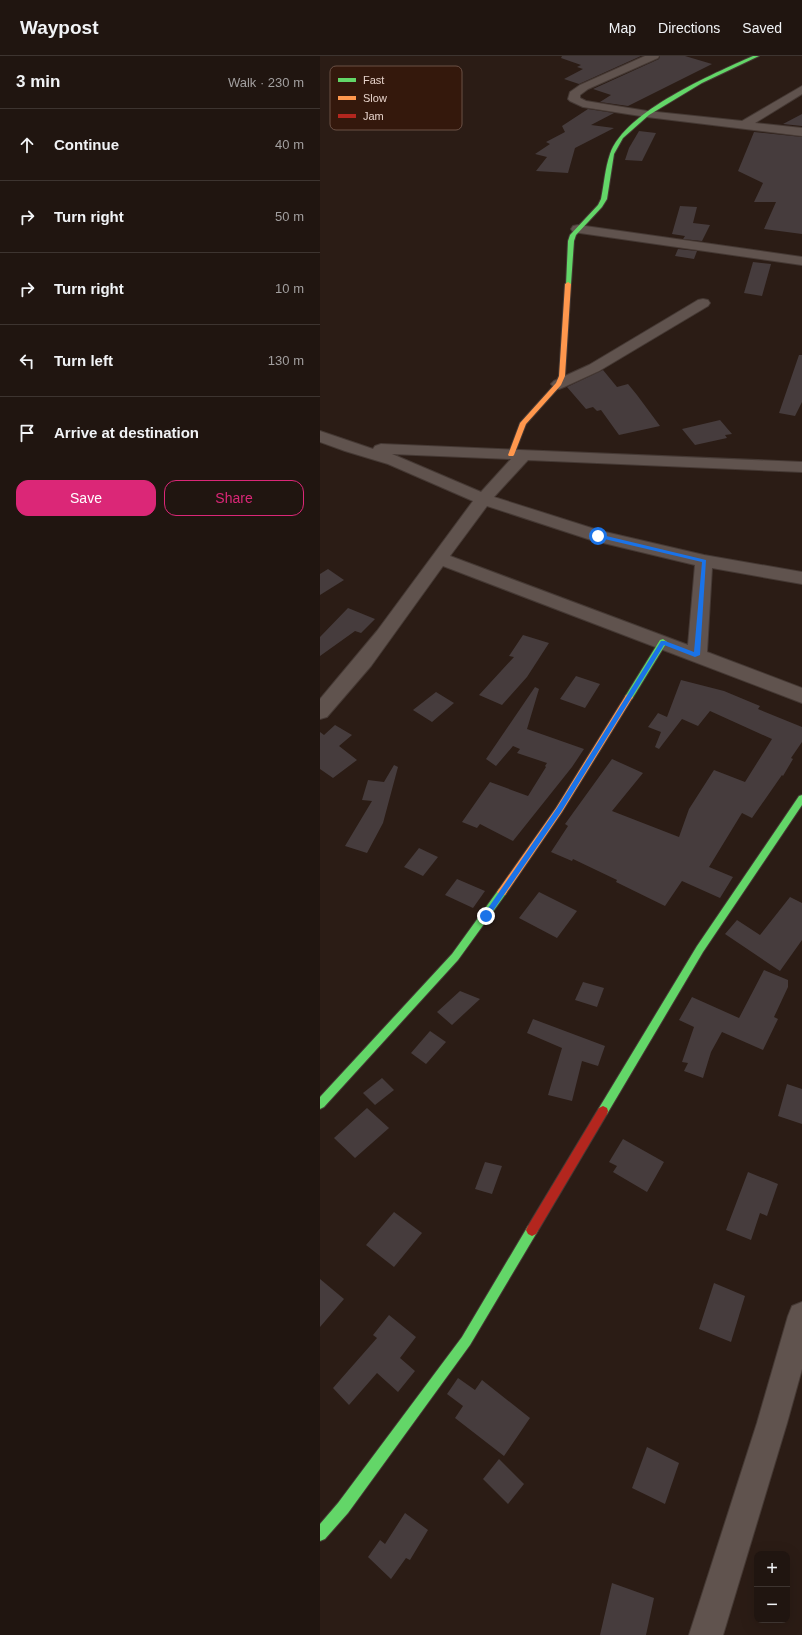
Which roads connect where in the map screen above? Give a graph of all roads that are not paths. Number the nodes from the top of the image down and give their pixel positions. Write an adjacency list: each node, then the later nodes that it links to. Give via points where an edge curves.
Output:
1 (653, 56): 4 (street, via 574,94 574,99 583,104)
2 (758, 56): 4 (street, via 700,82)
3 (802, 89): 5 (street)
4 (648, 114): 5 (street); 7 (street, via 621,137 612,154 604,200)
5 (744, 125): 6 (street)
6 (802, 132)
7 (578, 229): 8 (street); 10 (street, via 571,242 562,376)
8 (802, 261)
9 (703, 303): 10 (street, via 594,368)
10 (559, 384): 14 (street, via 524,423)
11 (320, 436): 13 (street)
12 (320, 447): 13 (street)
13 (351, 448): 14 (street); 16 (street, via 394,460)
14 (517, 455): 15 (street); 16 (street)
15 (802, 467)
16 (483, 500): 17 (street); 18 (street, via 598,536)
17 (439, 558): 20 (street); 23 (street, via 399,616 340,691)
18 (704, 561): 19 (street); 21 (street)
19 (802, 578)
20 (663, 642): 21 (street); 25 (street, via 559,810 486,916 455,956)
21 (697, 655): 22 (street)
22 (802, 696)
23 (320, 712)
24 (802, 798): 27 (street, via 700,949 466,1341 343,1508)
25 (320, 1104)
26 (802, 1316): 28 (street, via 772,1423)
27 (320, 1534)
28 (706, 1635)

